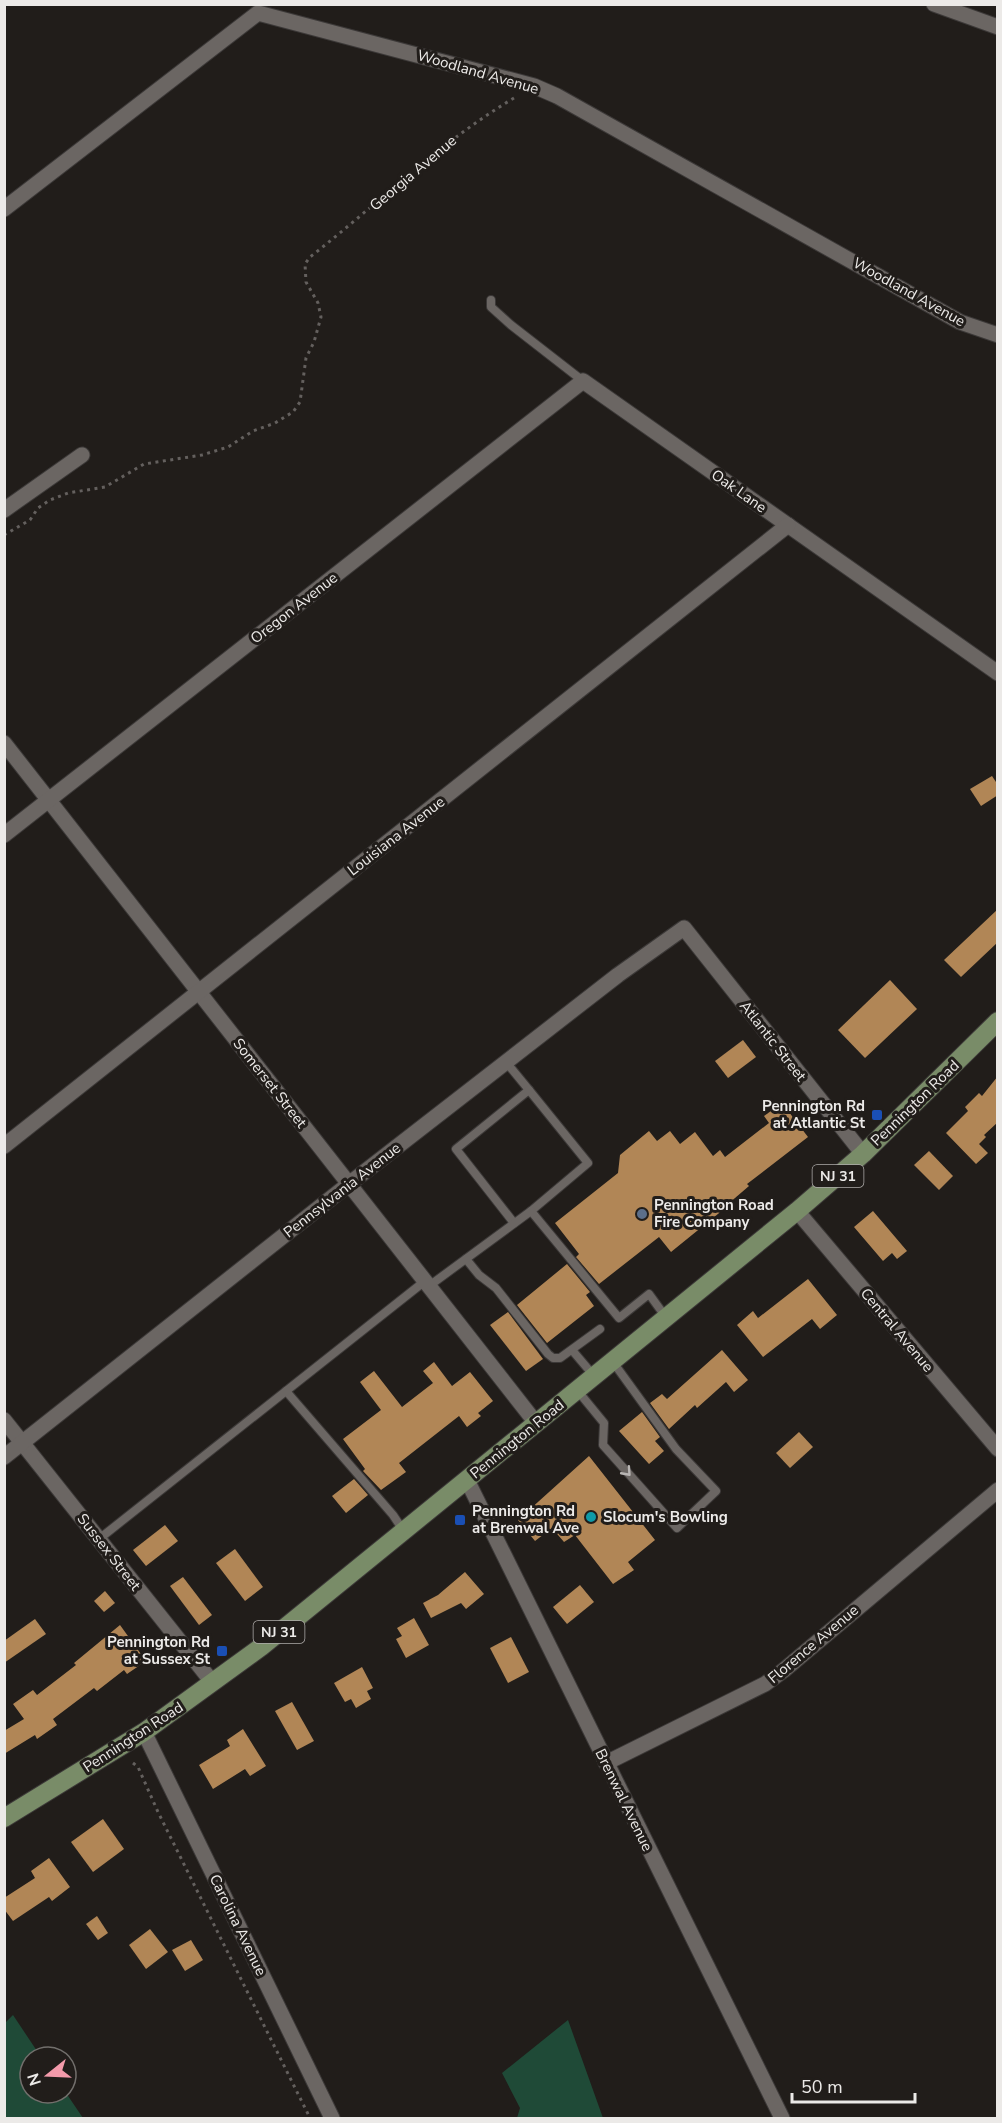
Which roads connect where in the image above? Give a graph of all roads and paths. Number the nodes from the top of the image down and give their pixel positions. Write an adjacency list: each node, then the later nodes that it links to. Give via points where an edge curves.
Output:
1 (934, 4): 2 (street)
2 (998, 27)
3 (534, 86): 4 (street, Woodland Avenue, via 258,13); 6 (street, Woodland Avenue, via 960,321); 11 (path, Georgia Avenue, via 447,142 310,257 305,264 306,282 321,317 306,358 300,402 293,412 228,447 144,464 105,488 68,493 50,500 30,520)
4 (4, 209)
5 (490, 300): 7 (lane, Oak Lane, via 491,307 510,325)
6 (998, 335)
7 (583, 381): 10 (street, Oak Lane); 14 (street, Oregon Avenue)
8 (82, 455): 9 (street)
9 (4, 510)
10 (788, 525): 12 (street, Oak Lane); 17 (street, Louisiana Avenue)
11 (4, 535)
12 (998, 673)
13 (4, 743): 14 (street, Somerset Street)
14 (49, 800): 15 (street, Oregon Avenue); 17 (street, Somerset Street)
15 (4, 835)
16 (684, 928): 19 (street, Pennsylvania Avenue); 22 (street, Atlantic Street)
17 (199, 992): 21 (street, Louisiana Avenue); 23 (street, Somerset Street)
18 (998, 1021): 22 (main road, Pennington Road / NJ 31)
19 (506, 1062): 20 (lane); 23 (street, Pennsylvania Avenue)
20 (530, 1090): 24 (lane, via 588,1163); 26 (lane, via 456,1149)
21 (4, 1146)
22 (863, 1154): 25 (main road, Pennington Road / NJ 31)
23 (349, 1184): 28 (street, Somerset Street); 38 (street, Pennsylvania Avenue)
24 (531, 1211): 26 (lane); 29 (lane, via 619,1318 649,1294)
25 (797, 1212): 29 (main road, Pennington Road / NJ 31); 39 (street, Central Avenue)
26 (514, 1223): 27 (lane)
27 (466, 1259): 28 (lane); 31 (lane, via 496,1288 548,1354 560,1358)
28 (427, 1283): 35 (lane); 37 (street, Somerset Street)
29 (667, 1318): 32 (main road, Pennington Road / NJ 31)
30 (600, 1329): 31 (lane)
31 (572, 1350): 33 (lane)
32 (613, 1362): 33 (main road, Pennington Road / NJ 31); 34 (lane, one-way to 32, via 604,1423 603,1445 677,1528 716,1491 676,1449)
33 (595, 1376): 34 (main road, Pennington Road / NJ 31)
34 (578, 1390): 37 (main road, Pennington Road / NJ 31)
35 (286, 1391): 43 (lane); 44 (lane)
36 (4, 1420): 38 (street, Sussex Street)
37 (536, 1423): 41 (main road, Pennington Road / NJ 31)
38 (22, 1443): 40 (street, Pennsylvania Avenue); 44 (street, Sussex Street)
39 (998, 1449)
40 (4, 1457)
41 (466, 1480): 43 (main road, Pennington Road / NJ 31); 48 (street, Brenwal Avenue)
42 (998, 1490): 48 (street, Florence Avenue, via 765,1684)
43 (404, 1531): 45 (main road, Pennington Road / NJ 31)
44 (99, 1539): 45 (street, Sussex Street)
45 (213, 1683): 46 (main road, Pennington Road / NJ 31)
46 (144, 1732): 49 (main road, Pennington Road / NJ 31); 51 (street, Carolina Avenue)
47 (133, 1763): 50 (path)
48 (606, 1763): 52 (street, Brenwal Avenue)
49 (4, 1818)
50 (310, 2118)
51 (332, 2118)
52 (782, 2118)

